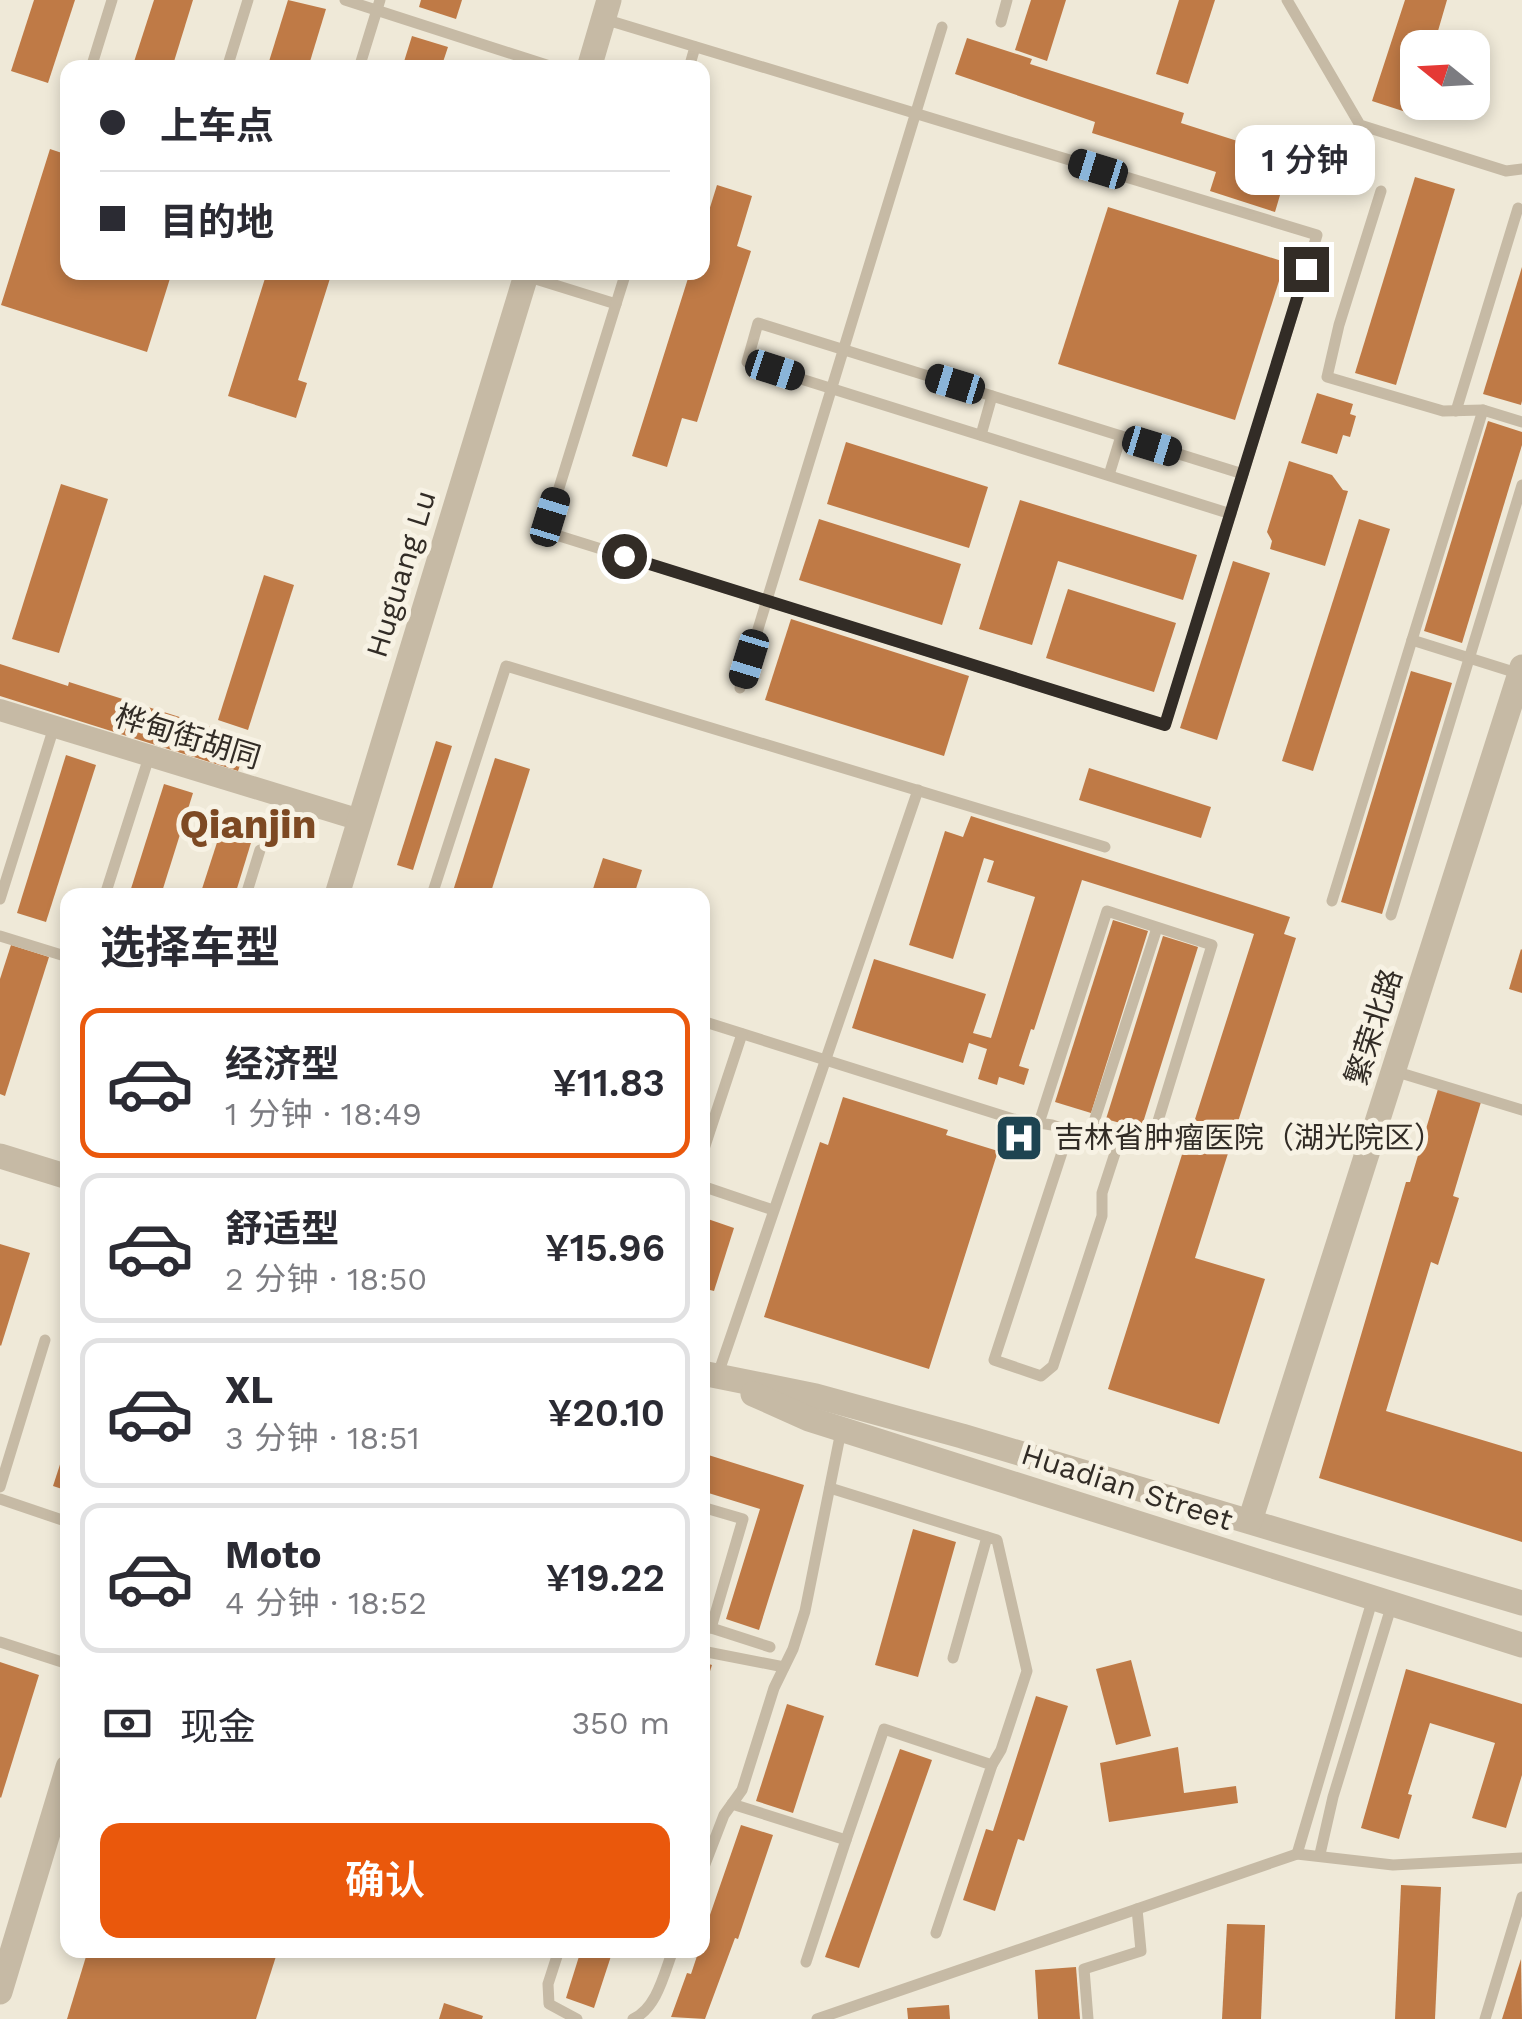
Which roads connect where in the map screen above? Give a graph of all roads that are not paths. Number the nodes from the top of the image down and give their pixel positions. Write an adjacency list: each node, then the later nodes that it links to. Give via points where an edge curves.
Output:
1 (112, 0): 11 (lane)
2 (248, 0): 12 (lane)
3 (344, 0): 6 (lane)
4 (1008, 0): 8 (lane)
5 (1287, 0): 18 (lane, via 1360,125 1506,171)
6 (378, 5): 13 (lane); 14 (lane)
7 (606, 10): 10 (lane); 15 (street)
8 (1001, 22)
9 (942, 27): 17 (lane)
10 (695, 47): 16 (lane); 17 (lane)
11 (93, 60)
12 (229, 60)
13 (361, 60)
14 (533, 60)
15 (591, 60)
16 (691, 60)
17 (916, 114): 25 (lane); 33 (lane, via 1317,235)
18 (1522, 169)
19 (1381, 191): 29 (lane, via 1327,376)
20 (1518, 208): 29 (lane)
21 (524, 280): 46 (street, Huguang Lu)
22 (544, 280): 24 (lane)
23 (624, 280): 24 (lane)
24 (616, 304): 37 (lane, via 550,517 553,534)
25 (844, 349): 26 (lane); 26 (lane, via 758,323 746,362); 27 (lane)
26 (832, 388): 31 (lane); 37 (lane)
27 (992, 396): 31 (lane); 32 (lane)
28 (1483, 410): 29 (lane); 30 (lane); 38 (lane)
29 (1456, 411)
30 (1522, 422)
31 (981, 435): 34 (lane)
32 (1121, 436): 33 (lane); 34 (lane)
33 (1243, 474): 36 (lane)
34 (1109, 475): 36 (lane)
35 (1522, 485): 39 (lane)
36 (1231, 514): 37 (lane, via 1165,725)
37 (767, 600): 41 (lane)
38 (1412, 640): 39 (lane); 54 (lane)
39 (1470, 658): 40 (lane); 55 (lane)
40 (1521, 670): 62 (street, 繁荣北路)
41 (740, 688)
42 (0, 710): 43 (street, 桦甸街胡同)
43 (54, 727): 44 (street, 桦甸街胡同); 53 (lane)
44 (149, 757): 46 (street, 桦甸街胡同); 49 (lane)
45 (918, 790): 47 (lane); 52 (lane, via 506,666); 61 (lane)
46 (360, 820): 51 (street, Huguang Lu)
47 (1106, 847)
48 (260, 850): 50 (lane)
49 (106, 888)
50 (248, 888)
51 (339, 888)
52 (434, 888)
53 (0, 899)
54 (1332, 900)
55 (1391, 916)
56 (1157, 928): 64 (lane, via 1107,911); 67 (lane); 68 (lane, via 1212,945 1154,1134)
57 (0, 936): 58 (lane)
58 (60, 955)
59 (710, 1024): 60 (lane)
60 (742, 1034): 61 (lane); 66 (lane)
61 (824, 1060): 64 (lane); 72 (lane)
62 (1394, 1071): 63 (lane); 81 (street, 繁荣北路)
63 (1522, 1110)
64 (1039, 1123): 65 (lane)
65 (1069, 1131): 67 (lane); 68 (lane, via 994,1360 1041,1376 1053,1366)
66 (710, 1132)
67 (1089, 1138): 68 (lane)
68 (1117, 1147)
69 (0, 1156): 70 (street)
70 (60, 1175)
71 (710, 1189): 72 (lane)
72 (772, 1210): 74 (lane)
73 (45, 1340): 76 (lane)
74 (710, 1375): 75 (street, Huadian Street); 81 (street, Huadian Street, via 834,1401)
75 (841, 1430): 77 (lane); 83 (street, Huadian Street)
76 (0, 1487)
77 (830, 1488): 82 (lane); 93 (lane, via 805,1611)
78 (0, 1500): 80 (lane)
79 (710, 1509): 85 (lane, via 743,1519)
80 (60, 1519)
81 (1250, 1521): 84 (street, Huadian Street)
82 (987, 1537): 91 (lane); 94 (lane, via 998,1540 1027,1671)
83 (1382, 1601): 88 (street, Huadian Street); 99 (lane); 100 (lane)
84 (1522, 1603)
85 (710, 1618)
86 (710, 1628): 89 (lane)
87 (0, 1642): 92 (lane)
88 (1522, 1645)
89 (770, 1647)
90 (710, 1653): 93 (lane)
91 (952, 1658)
92 (60, 1661)
93 (784, 1667): 96 (lane)
94 (992, 1765): 98 (lane, via 884,1729); 104 (lane)
95 (60, 1793): 108 (street)
96 (732, 1804): 97 (lane); 98 (lane)
97 (710, 1840)
98 (846, 1840): 107 (lane)
99 (1297, 1854): 100 (lane); 103 (lane)
100 (1320, 1854): 101 (lane, via 1394,1866)
101 (1522, 1858)
102 (1522, 1897): 113 (lane)
103 (1137, 1909): 111 (lane); 112 (lane, via 1141,1951 1084,1968)
104 (936, 1932)
105 (556, 1958): 109 (lane, via 550,2004)
106 (670, 1958): 110 (lane, via 657,1993)
107 (806, 1962)
108 (0, 1992)
109 (577, 2019)
110 (633, 2019)
111 (817, 2019)
112 (1088, 2019)
113 (1486, 2019)

